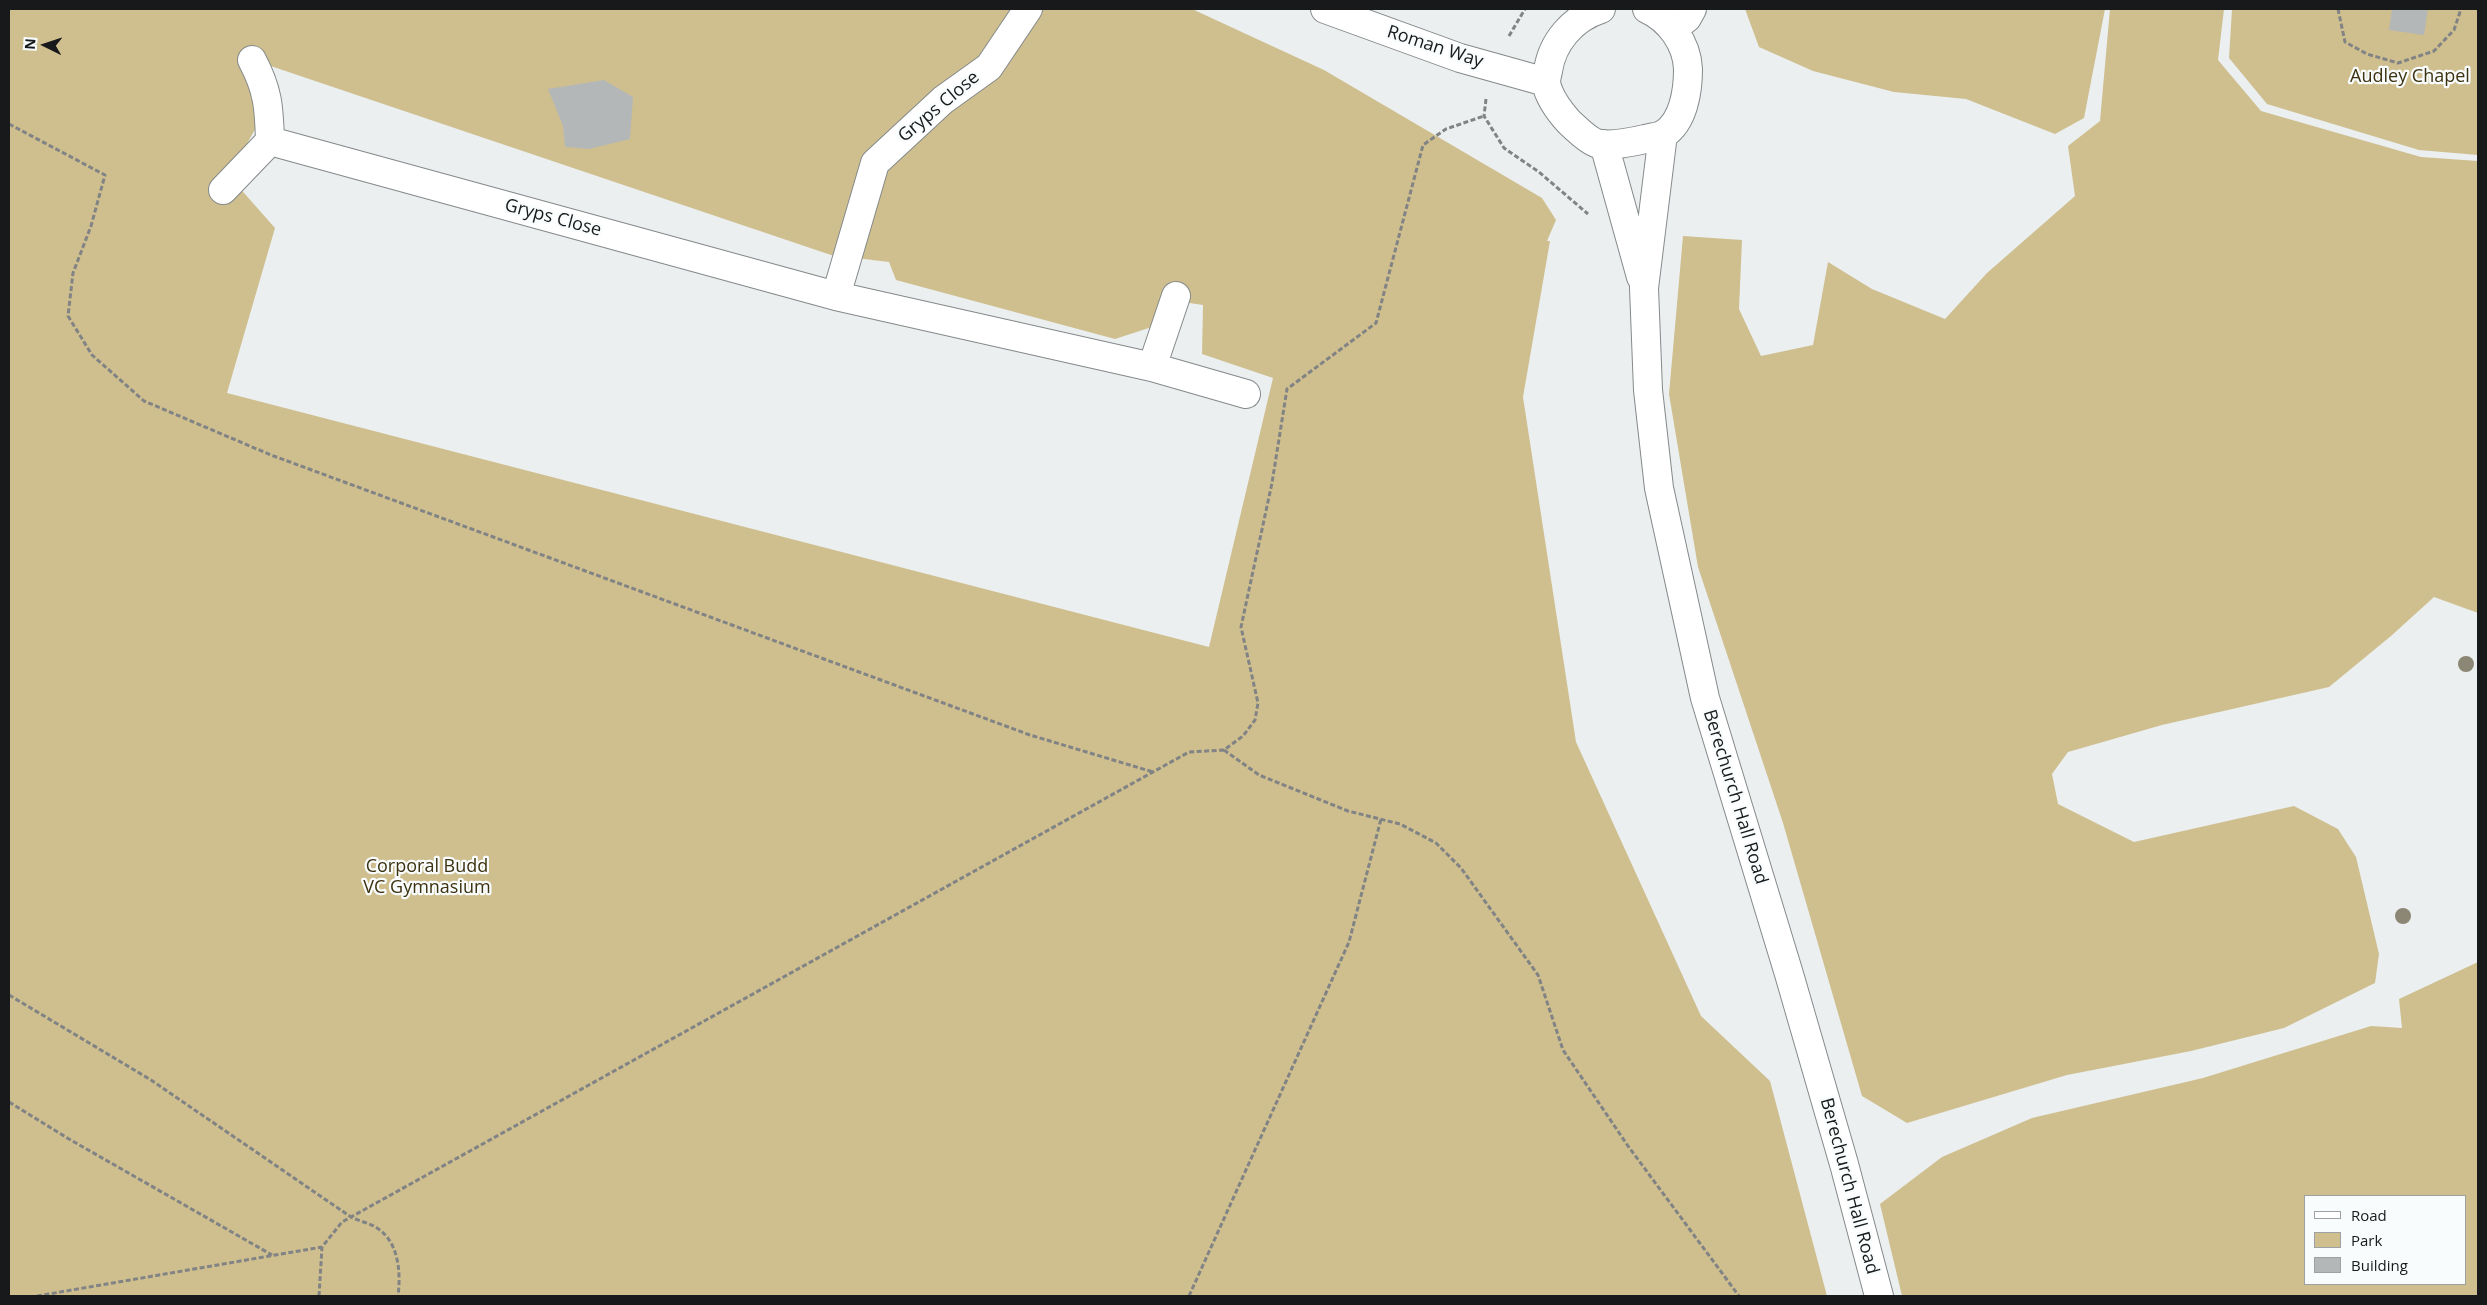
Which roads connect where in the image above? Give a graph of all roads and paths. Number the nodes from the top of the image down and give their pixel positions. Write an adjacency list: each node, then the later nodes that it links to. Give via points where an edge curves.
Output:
1 (1028, 9): 21 (street, Gryps Close, via 989,67 943,100 875,163)
2 (1325, 9): 11 (street, Roman Way, via 1460,58)
3 (1525, 9): 11 (path)
4 (1601, 9): 12 (street, via 1581,19 1557,41 1550,57)
5 (1647, 9): 9 (street)
6 (1692, 9): 9 (street, via 1687,18)
7 (2338, 9): 8 (path, via 2345,42 2367,54 2398,63 2434,50 2454,30)
8 (2462, 9)
9 (1673, 29): 15 (street, via 1688,61 1688,78 1678,119)
10 (252, 60): 16 (street, via 264,81)
11 (1490, 65): 12 (street, Roman Way); 13 (path)
12 (1546, 82): 17 (street, via 1559,110 1571,124 1586,137)
13 (1484, 116): 19 (path, via 1504,148 1539,172); 25 (path, via 1446,130 1424,144 1376,322 1287,389 1272,483 1241,627 1258,703 1255,720 1243,736)
14 (9, 124): 26 (path, via 105,175 91,226 73,273 68,316 92,355 144,401 271,455 602,578 1030,734)
15 (1663, 134): 17 (street, via 1634,142); 20 (street, Berechurch Hall Road)
16 (270, 141): 18 (street); 21 (street, Gryps Close)
17 (1604, 144): 20 (street, Berechurch Hall Road)
18 (223, 190)
19 (1589, 215)
20 (1644, 288): 38 (street, Berechurch Hall Road, via 1648,390 1659,488 1705,698 1811,1050)
21 (836, 296): 23 (street, Gryps Close)
22 (1176, 296): 23 (street)
23 (1152, 367): 24 (street, Gryps Close)
24 (1246, 394)
25 (1224, 750): 26 (path, via 1189,752); 27 (path, via 1259,775 1348,811)
26 (1153, 772): 30 (path)
27 (1381, 819): 36 (path, via 1349,942); 37 (path, via 1400,824 1436,843 1461,868 1538,976 1563,1050 1628,1146)
28 (9, 995): 30 (path, via 151,1080)
29 (9, 1102): 32 (path)
30 (351, 1217): 31 (path, via 342,1222); 35 (path, via 377,1228 391,1241 401,1275)
31 (322, 1247): 32 (path); 34 (path)
32 (272, 1256): 33 (path)
33 (37, 1296)
34 (319, 1296)
35 (398, 1296)
36 (1189, 1296)
37 (1739, 1296)
38 (1879, 1296)

